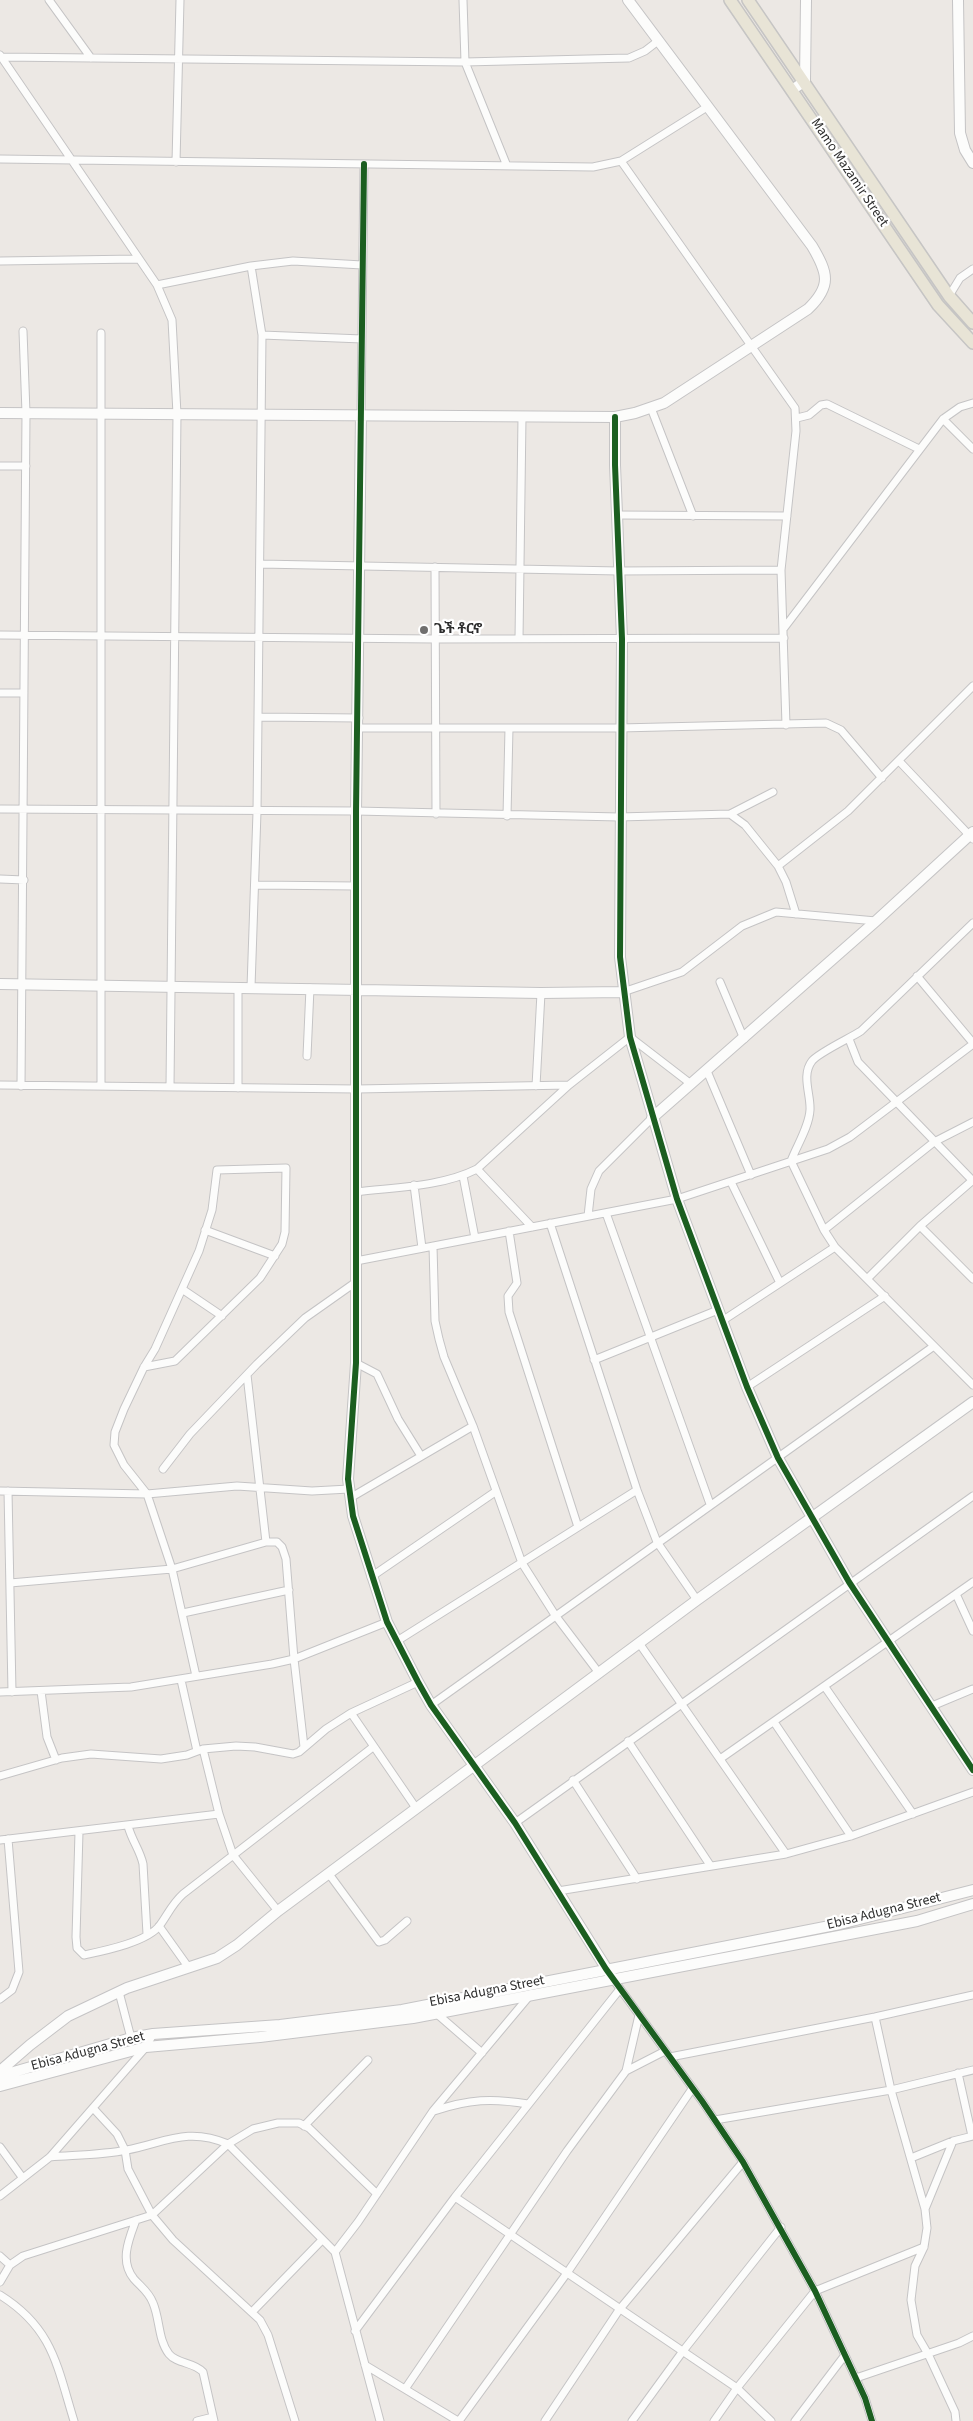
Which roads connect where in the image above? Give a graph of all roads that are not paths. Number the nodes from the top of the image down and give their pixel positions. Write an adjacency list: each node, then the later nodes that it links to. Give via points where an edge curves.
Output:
1 (49, 0): 11 (street)
2 (180, 0): 12 (street)
3 (463, 0): 13 (street)
4 (628, 0): 9 (street)
5 (730, 0): 15 (main road, Mamo Mazamir Street)
6 (748, 0): 14 (main road, Mamo Mazamir Street)
7 (806, 0): 14 (street)
8 (958, 0): 21 (street, via 960,133)
9 (658, 40): 13 (street, via 646,51 628,58); 16 (street)
10 (0, 56): 11 (street); 18 (street)
11 (91, 58): 12 (street)
12 (178, 60): 13 (street); 20 (street)
13 (465, 62): 23 (street)
14 (805, 82): 15 (street); 30 (main road, Mamo Mazamir Street)
15 (792, 90): 36 (main road, Mamo Mazamir Street, via 938,305)
16 (707, 107): 19 (street); 37 (street, via 812,246 823,266 826,284 820,298)
17 (0, 159): 18 (street)
18 (73, 160): 20 (street); 24 (street)
19 (622, 161): 23 (street, via 592,168); 37 (street)
20 (176, 162): 22 (street)
21 (973, 163)
22 (364, 164): 23 (street); 26 (street)
23 (507, 166)
24 (138, 259): 25 (street); 29 (street)
25 (0, 261)
26 (362, 265): 27 (street, via 293,261); 35 (street)
27 (251, 266): 29 (street); 34 (street)
28 (973, 269): 30 (street, via 960,278)
29 (158, 285): 43 (street, via 172,320)
30 (949, 296): 31 (main road, Mamo Mazamir Street)
31 (973, 323)
32 (23, 331): 41 (street)
33 (101, 333): 42 (street)
34 (262, 336): 35 (street); 44 (street)
35 (362, 338): 45 (street)
36 (973, 343)
37 (752, 345): 39 (street, via 664,404); 48 (street, via 795,408)
38 (973, 403): 49 (street, via 960,407)
39 (651, 408): 47 (street); 55 (street)
40 (0, 413): 41 (street)
41 (26, 413): 42 (street); 53 (street)
42 (101, 414): 43 (street); 66 (street)
43 (177, 414): 44 (street); 67 (street)
44 (262, 415): 45 (street); 57 (street)
45 (361, 416): 46 (street); 58 (street)
46 (522, 417): 47 (street); 60 (street)
47 (615, 417): 54 (street)
48 (797, 418): 51 (street, via 810,415 827,404); 56 (street)
49 (943, 419): 50 (street); 51 (street)
50 (973, 449)
51 (919, 450): 63 (street)
52 (0, 466): 53 (street)
53 (26, 466): 65 (street)
54 (617, 515): 55 (street); 62 (street)
55 (693, 516): 56 (street)
56 (787, 516): 61 (street)
57 (260, 564): 58 (street); 68 (street)
58 (360, 566): 59 (street); 69 (street)
59 (435, 567): 60 (street); 71 (street)
60 (520, 569): 62 (street); 72 (street)
61 (781, 570): 62 (street); 63 (street)
62 (619, 571): 73 (street)
63 (784, 628): 70 (street)
64 (0, 635): 65 (street)
65 (25, 635): 66 (street); 76 (street)
66 (101, 637): 67 (street); 88 (street)
67 (174, 637): 68 (street); 89 (street)
68 (259, 637): 69 (street); 77 (street)
69 (359, 638): 71 (street); 78 (street)
70 (784, 638): 73 (street); 79 (street)
71 (436, 639): 72 (street); 80 (street)
72 (519, 639): 73 (street)
73 (622, 639): 82 (street)
74 (973, 686): 83 (street)
75 (0, 692): 76 (street)
76 (24, 693): 87 (street)
77 (258, 717): 78 (street); 91 (street)
78 (358, 723): 80 (street); 90 (street)
79 (786, 725): 82 (street); 84 (street, via 826,723 842,730)
80 (436, 728): 81 (street); 92 (street)
81 (509, 728): 82 (street); 94 (street)
82 (620, 728): 95 (street)
83 (899, 761): 84 (street); 96 (street)
84 (882, 778): 97 (street, via 848,811)
85 (773, 792): 93 (street)
86 (0, 809): 87 (street)
87 (24, 810): 88 (street); 99 (street)
88 (101, 810): 89 (street); 109 (street)
89 (173, 811): 91 (street); 110 (street)
90 (356, 811): 91 (street); 92 (street); 101 (street)
91 (258, 812): 100 (street)
92 (436, 814): 94 (street)
93 (730, 814): 95 (street); 97 (street, via 746,825)
94 (507, 816): 95 (street)
95 (619, 817): 115 (street)
96 (972, 835): 103 (street)
97 (778, 866): 102 (street)
98 (0, 879): 99 (street)
99 (24, 880): 108 (street)
100 (255, 885): 101 (street); 112 (street)
101 (356, 886): 114 (street)
102 (796, 914): 103 (street); 115 (street, via 776,912 756,918 682,972)
103 (876, 921): 119 (street)
104 (973, 923): 105 (street)
105 (917, 976): 118 (street); 120 (street)
106 (720, 982): 119 (street)
107 (0, 984): 108 (street)
108 (23, 985): 109 (street); 126 (street)
109 (101, 985): 110 (street); 127 (street)
110 (171, 986): 111 (street); 129 (street)
111 (238, 987): 112 (street); 130 (street)
112 (251, 987): 113 (street)
113 (310, 988): 114 (street); 121 (street)
114 (357, 989): 116 (street); 131 (street)
115 (622, 992): 116 (street); 117 (street)
116 (541, 993): 128 (street)
117 (630, 1037): 123 (street); 125 (street); 133 (street)
118 (849, 1039): 132 (street, via 858,1062); 136 (street, via 822,1052 811,1062 807,1090 810,1111)
119 (744, 1040): 122 (street)
120 (973, 1044): 132 (street)
121 (308, 1056)
122 (707, 1071): 123 (street); 138 (street)
123 (691, 1084): 133 (street)
124 (0, 1085): 126 (street)
125 (569, 1085): 128 (street); 137 (street)
126 (22, 1086): 127 (street)
127 (101, 1086): 129 (street)
128 (536, 1086): 131 (street)
129 (170, 1087): 130 (street)
130 (238, 1088): 131 (street)
131 (357, 1089): 143 (street)
132 (898, 1102): 135 (street); 136 (street, via 840,1144)
133 (652, 1118): 144 (street); 146 (street, via 599,1171 591,1188)
134 (973, 1122): 135 (street)
135 (934, 1142): 140 (street); 151 (street)
136 (791, 1161): 138 (street); 151 (street)
137 (477, 1169): 139 (street); 149 (street)
138 (751, 1175): 141 (street)
139 (464, 1176): 142 (street); 153 (street)
140 (973, 1181): 148 (street)
141 (731, 1182): 144 (street); 162 (street)
142 (414, 1185): 143 (street); 156 (street)
143 (356, 1192): 158 (street)
144 (678, 1199): 145 (street); 165 (street)
145 (606, 1213): 146 (street); 168 (street)
146 (588, 1216): 147 (street)
147 (550, 1224): 149 (street); 170 (street)
148 (920, 1226): 159 (street); 160 (street)
149 (532, 1227): 152 (street)
150 (205, 1230): 157 (street); 157 (street, via 212,1210 217,1170 286,1168 285,1232); 163 (street)
151 (824, 1230): 155 (street)
152 (509, 1231): 153 (street); 191 (street, via 517,1283 508,1296 509,1312)
153 (475, 1238): 154 (street)
154 (433, 1246): 156 (street); 177 (street, via 435,1321 439,1339)
155 (835, 1247): 159 (street); 162 (street)
156 (422, 1248): 158 (street)
157 (275, 1256): 166 (street, via 260,1278)
158 (356, 1261): 161 (street)
159 (867, 1279): 164 (street)
160 (973, 1279)
161 (356, 1282): 171 (street); 173 (street, via 305,1318)
162 (780, 1283): 167 (street)
163 (182, 1288): 166 (street); 172 (street)
164 (885, 1296): 169 (street); 175 (street)
165 (718, 1310): 167 (street); 168 (street)
166 (222, 1316): 172 (street, via 175,1361)
167 (722, 1321): 175 (street)
168 (650, 1338): 170 (street); 189 (street)
169 (934, 1346): 174 (street); 179 (street)
170 (594, 1360): 182 (street)
171 (356, 1364): 178 (street, via 377,1374 398,1419); 186 (street, via 348,1479)
172 (144, 1367): 187 (street, via 115,1432 114,1445 124,1465)
173 (247, 1376): 180 (street, via 190,1434); 181 (street)
174 (973, 1385)
175 (746, 1386): 179 (street)
176 (973, 1402): 190 (street)
177 (473, 1426): 178 (street); 185 (street)
178 (421, 1456): 186 (street)
179 (778, 1458): 189 (street); 190 (street)
180 (163, 1469)
181 (258, 1487): 186 (street); 187 (street); 192 (street)
182 (637, 1490): 191 (street); 193 (street)
183 (0, 1491): 184 (street)
184 (8, 1491): 187 (street); 199 (street)
185 (495, 1492): 194 (street); 196 (street)
186 (350, 1493): 196 (street, via 353,1516)
187 (147, 1494): 195 (street)
188 (973, 1496): 197 (street)
189 (710, 1504): 193 (street)
190 (812, 1517): 197 (street); 202 (street)
191 (578, 1527): 194 (street)
192 (266, 1542): 195 (street); 200 (street, via 277,1542 282,1547)
193 (657, 1542): 202 (street); 204 (street)
194 (522, 1563): 204 (street); 207 (street)
195 (172, 1569): 199 (street); 203 (street)
196 (371, 1576): 205 (street)
197 (849, 1582): 208 (street); 220 (street)
198 (973, 1582): 201 (street)
199 (10, 1583): 219 (street)
200 (289, 1590): 203 (street); 210 (street)
201 (956, 1594): 206 (street); 208 (street)
202 (696, 1600): 209 (street)
203 (183, 1613): 212 (street)
204 (555, 1616): 211 (street); 221 (street)
205 (388, 1622): 207 (street); 210 (street)
206 (973, 1631)
207 (397, 1641): 214 (street)
208 (890, 1642): 215 (street); 222 (street)
209 (639, 1643): 211 (street); 220 (street)
210 (294, 1659): 212 (street); 226 (street)
211 (599, 1673): 231 (street)
212 (196, 1676): 213 (street)
213 (181, 1680): 217 (street, via 131,1687); 228 (street)
214 (418, 1682): 221 (street); 223 (street)
215 (825, 1687): 224 (street); 238 (street)
216 (973, 1689): 222 (street)
217 (41, 1691): 219 (street); 230 (street, via 47,1736)
218 (0, 1692): 219 (street)
219 (12, 1692)
220 (682, 1703): 225 (street); 229 (street)
221 (431, 1705): 231 (street)
222 (932, 1706): 232 (street)
223 (351, 1713): 226 (street); 227 (street)
224 (774, 1722): 229 (street); 242 (street)
225 (628, 1741): 234 (street); 247 (street)
226 (304, 1747): 228 (street, via 293,1754 255,1747)
227 (373, 1747): 236 (street); 246 (street)
228 (200, 1750): 230 (street, via 161,1758 91,1754); 237 (street)
229 (720, 1759): 245 (street)
230 (56, 1760): 233 (street)
231 (475, 1765): 236 (street); 239 (street)
232 (973, 1770)
233 (0, 1776)
234 (573, 1780): 239 (street); 249 (street)
235 (973, 1792): 238 (street)
236 (416, 1808): 248 (street)
237 (219, 1814): 240 (street); 246 (street)
238 (913, 1814): 242 (street)
239 (514, 1822): 251 (street)
240 (128, 1826): 241 (street); 256 (street, via 143,1864)
241 (79, 1832): 243 (street); 256 (street, via 76,1937 79,1952 84,1955 113,1950)
242 (851, 1836): 245 (street)
243 (8, 1839): 244 (street); 264 (street, via 19,1972 12,1990)
244 (0, 1840)
245 (786, 1854): 247 (street)
246 (233, 1855): 253 (street); 255 (street, via 173,1903)
247 (710, 1865): 249 (street)
248 (329, 1874): 253 (street); 254 (street, via 378,1942)
249 (637, 1879): 251 (street)
250 (973, 1890): 258 (street, Ebisa Adugna Street, via 840,1924)
251 (558, 1891): 258 (street)
252 (973, 1904): 259 (street, Ebisa Adugna Street, via 917,1921)
253 (278, 1911): 257 (street, via 217,1958)
254 (407, 1921)
255 (159, 1926): 256 (street); 257 (street)
256 (147, 1934)
257 (189, 1968): 261 (street)
258 (606, 1968): 259 (street); 268 (street, Ebisa Adugna Street, via 402,2010 280,2025)
259 (613, 1979): 260 (street); 262 (street, Ebisa Adugna Street)
260 (620, 1989): 266 (street); 282 (street)
261 (118, 1992): 269 (street); 275 (street, via 68,2016)
262 (532, 1994): 265 (street, Ebisa Adugna Street); 271 (street)
263 (973, 1995): 267 (street)
264 (0, 1999)
265 (436, 2013): 270 (street, Ebisa Adugna Street, via 326,2029); 271 (street)
266 (639, 2015): 272 (street); 276 (street)
267 (875, 2017): 272 (street); 281 (street)
268 (153, 2034): 269 (street, Ebisa Adugna Street); 270 (street)
269 (132, 2038): 278 (street, Ebisa Adugna Street)
270 (146, 2047): 279 (street, Ebisa Adugna Street); 283 (street)
271 (482, 2053): 284 (street)
272 (668, 2054): 276 (street); 280 (street)
273 (368, 2060): 286 (street)
274 (973, 2070): 277 (street)
275 (0, 2071)
276 (626, 2071): 303 (street)
277 (958, 2073): 281 (street); 287 (street)
278 (0, 2076)
279 (0, 2086)
280 (692, 2089): 285 (street); 309 (street)
281 (891, 2090): 285 (street); 293 (street)
282 (528, 2104): 284 (street, via 489,2099 460,2102); 298 (street)
283 (93, 2108): 291 (street, via 117,2134); 292 (street)
284 (434, 2111): 296 (street)
285 (715, 2120): 294 (street)
286 (304, 2126): 289 (street, via 278,2124 253,2129); 296 (street)
287 (972, 2136): 288 (street)
288 (953, 2141): 293 (street); 299 (street)
289 (228, 2144): 291 (street, via 188,2134); 300 (street); 304 (street)
290 (0, 2147): 295 (street)
291 (125, 2150): 292 (street); 300 (street, via 128,2169)
292 (50, 2157): 295 (street)
293 (911, 2158): 299 (street)
294 (743, 2162): 302 (street); 313 (street)
295 (22, 2177): 297 (street)
296 (377, 2194): 306 (street)
297 (0, 2196)
298 (455, 2197): 303 (street); 315 (street)
299 (925, 2209): 305 (street)
300 (152, 2215): 301 (street); 314 (street, via 173,2240)
301 (136, 2220): 308 (street, via 22,2256); 324 (street, via 126,2251 128,2266 154,2304 170,2356 203,2372)
302 (781, 2227): 311 (street); 317 (street)
303 (511, 2235): 309 (street); 323 (street)
304 (322, 2240): 306 (street); 314 (street)
305 (924, 2247): 311 (street); 318 (street, via 915,2266 911,2300 917,2335)
306 (335, 2252): 315 (street)
307 (0, 2256): 308 (street)
308 (10, 2265): 310 (street)
309 (567, 2273): 313 (street); 329 (street)
310 (0, 2282)
311 (815, 2291): 319 (street); 322 (street)
312 (0, 2295): 325 (street, via 32,2319 50,2345)
313 (619, 2310): 317 (street); 330 (street)
314 (252, 2312): 327 (street, via 268,2335)
315 (355, 2331): 320 (street)
316 (973, 2336): 318 (street)
317 (682, 2351): 322 (street); 331 (street)
318 (928, 2354): 321 (street); 336 (street, via 955,2412)
319 (845, 2355): 321 (street); 334 (street)
320 (365, 2365): 323 (street); 328 (street)
321 (856, 2378): 335 (street)
322 (737, 2388): 332 (street); 333 (street)
323 (405, 2389): 329 (street)
324 (213, 2419): 326 (street)
325 (74, 2421)
326 (197, 2421)
327 (294, 2421)
328 (380, 2421)
329 (458, 2421)
330 (545, 2421)
331 (632, 2421)
332 (714, 2421)
333 (771, 2421)
334 (795, 2421)
335 (872, 2421)
336 (956, 2421)

